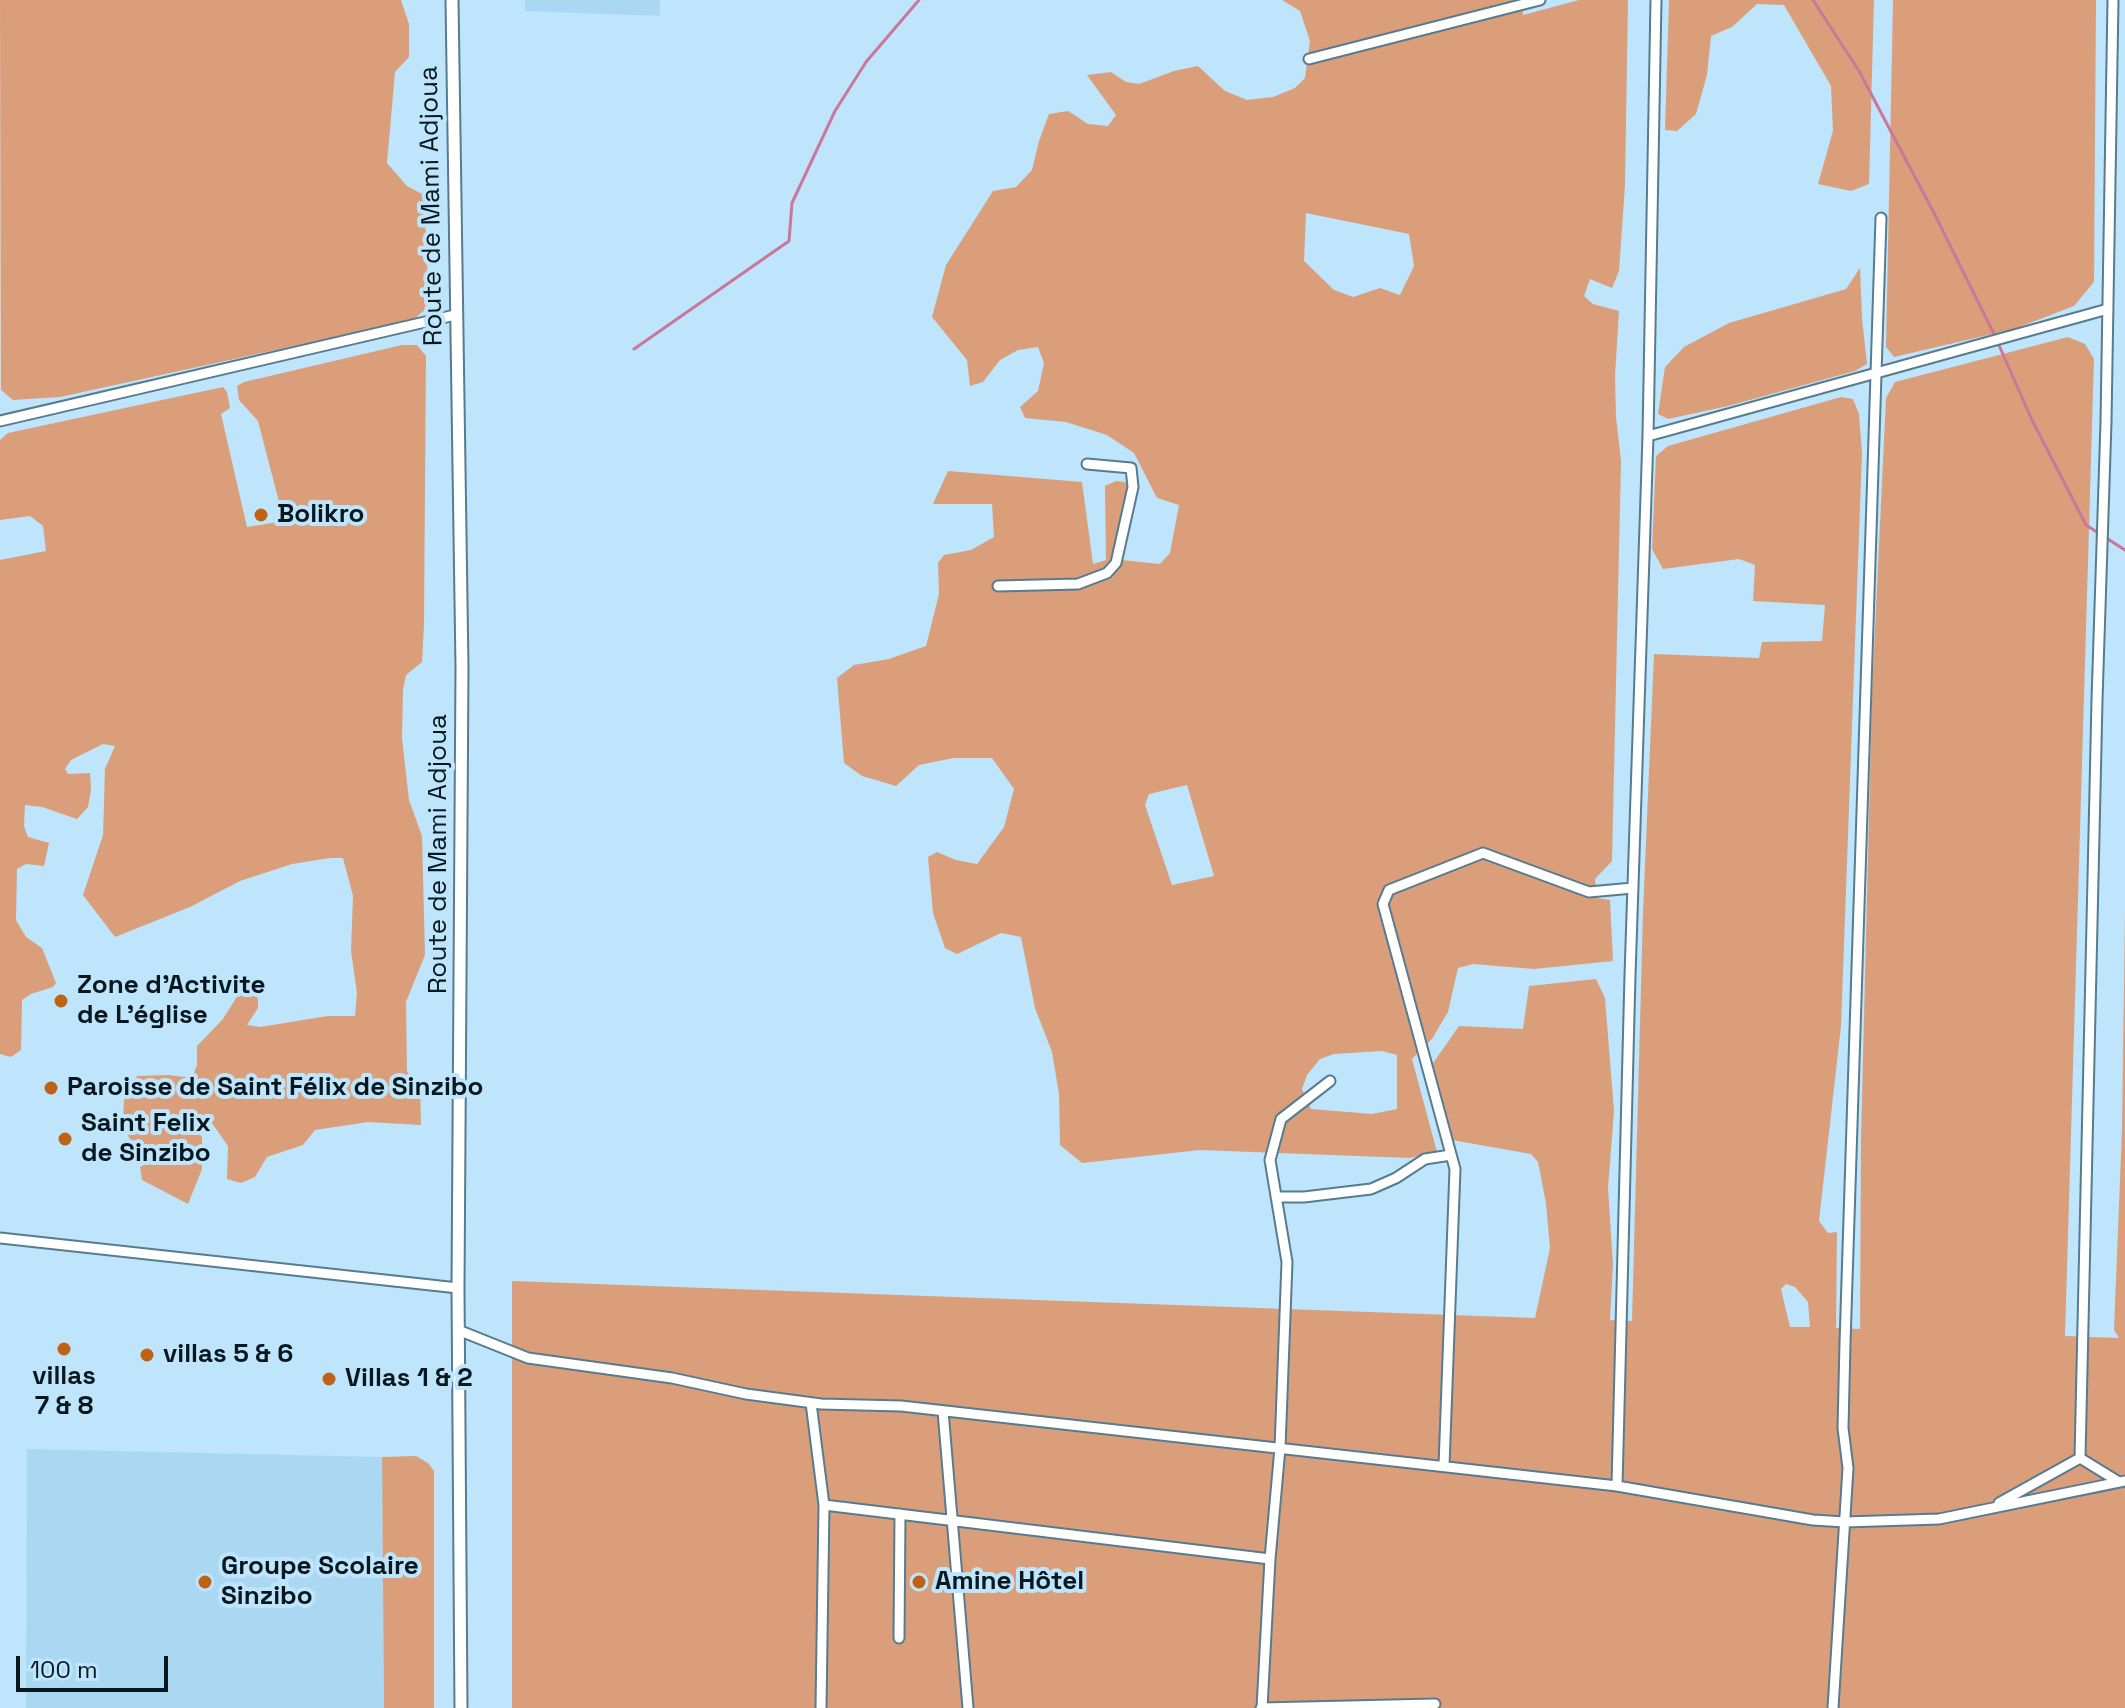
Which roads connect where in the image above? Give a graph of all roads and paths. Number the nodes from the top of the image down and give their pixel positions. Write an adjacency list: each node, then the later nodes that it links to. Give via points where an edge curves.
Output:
1 (452, 0): 8 (street, Route de Mami Adjoua)
2 (1540, 0): 5 (street)
3 (1656, 0): 11 (street)
4 (2113, 0): 7 (street)
5 (1309, 59)
6 (1881, 218): 9 (street)
7 (2108, 309): 9 (street); 24 (street)
8 (455, 315): 10 (street); 19 (street, Route de Mami Adjoua, via 462,667)
9 (1878, 372): 11 (street); 32 (street, via 1845,1327)
10 (0, 421)
11 (1648, 436): 14 (street)
12 (1087, 464): 13 (street, via 1131,468 1133,487 1116,563 1107,573 1078,584)
13 (998, 586)
14 (1633, 888): 16 (street, via 1589,892 1483,853 1389,890 1383,904); 27 (street)
15 (1330, 1081): 17 (street, via 1281,1119 1270,1160)
16 (1451, 1155): 17 (street, via 1425,1159 1371,1189); 25 (street, via 1455,1169)
17 (1276, 1197): 23 (street, via 1287,1262)
18 (0, 1238): 19 (street)
19 (458, 1288): 20 (street, Route de Mami Adjoua)
20 (458, 1330): 21 (street, via 528,1358); 36 (street, Route de Mami Adjoua)
21 (811, 1403): 22 (street); 28 (street)
22 (943, 1411): 23 (street); 31 (street)
23 (1280, 1448): 25 (street); 33 (street)
24 (2080, 1458): 26 (street); 29 (street)
25 (1444, 1466): 27 (street)
26 (2122, 1482): 29 (street)
27 (1617, 1486): 32 (street)
28 (824, 1505): 30 (street); 37 (street)
29 (1991, 1508): 32 (street, via 1939,1519)
30 (900, 1514): 31 (street); 34 (street)
31 (951, 1519): 33 (street); 38 (street)
32 (1845, 1522): 40 (street)
33 (1270, 1559): 39 (street)
34 (899, 1638)
35 (1435, 1704): 39 (street)
36 (461, 1708)
37 (821, 1708)
38 (968, 1708)
39 (1261, 1708)
40 (1833, 1708)

